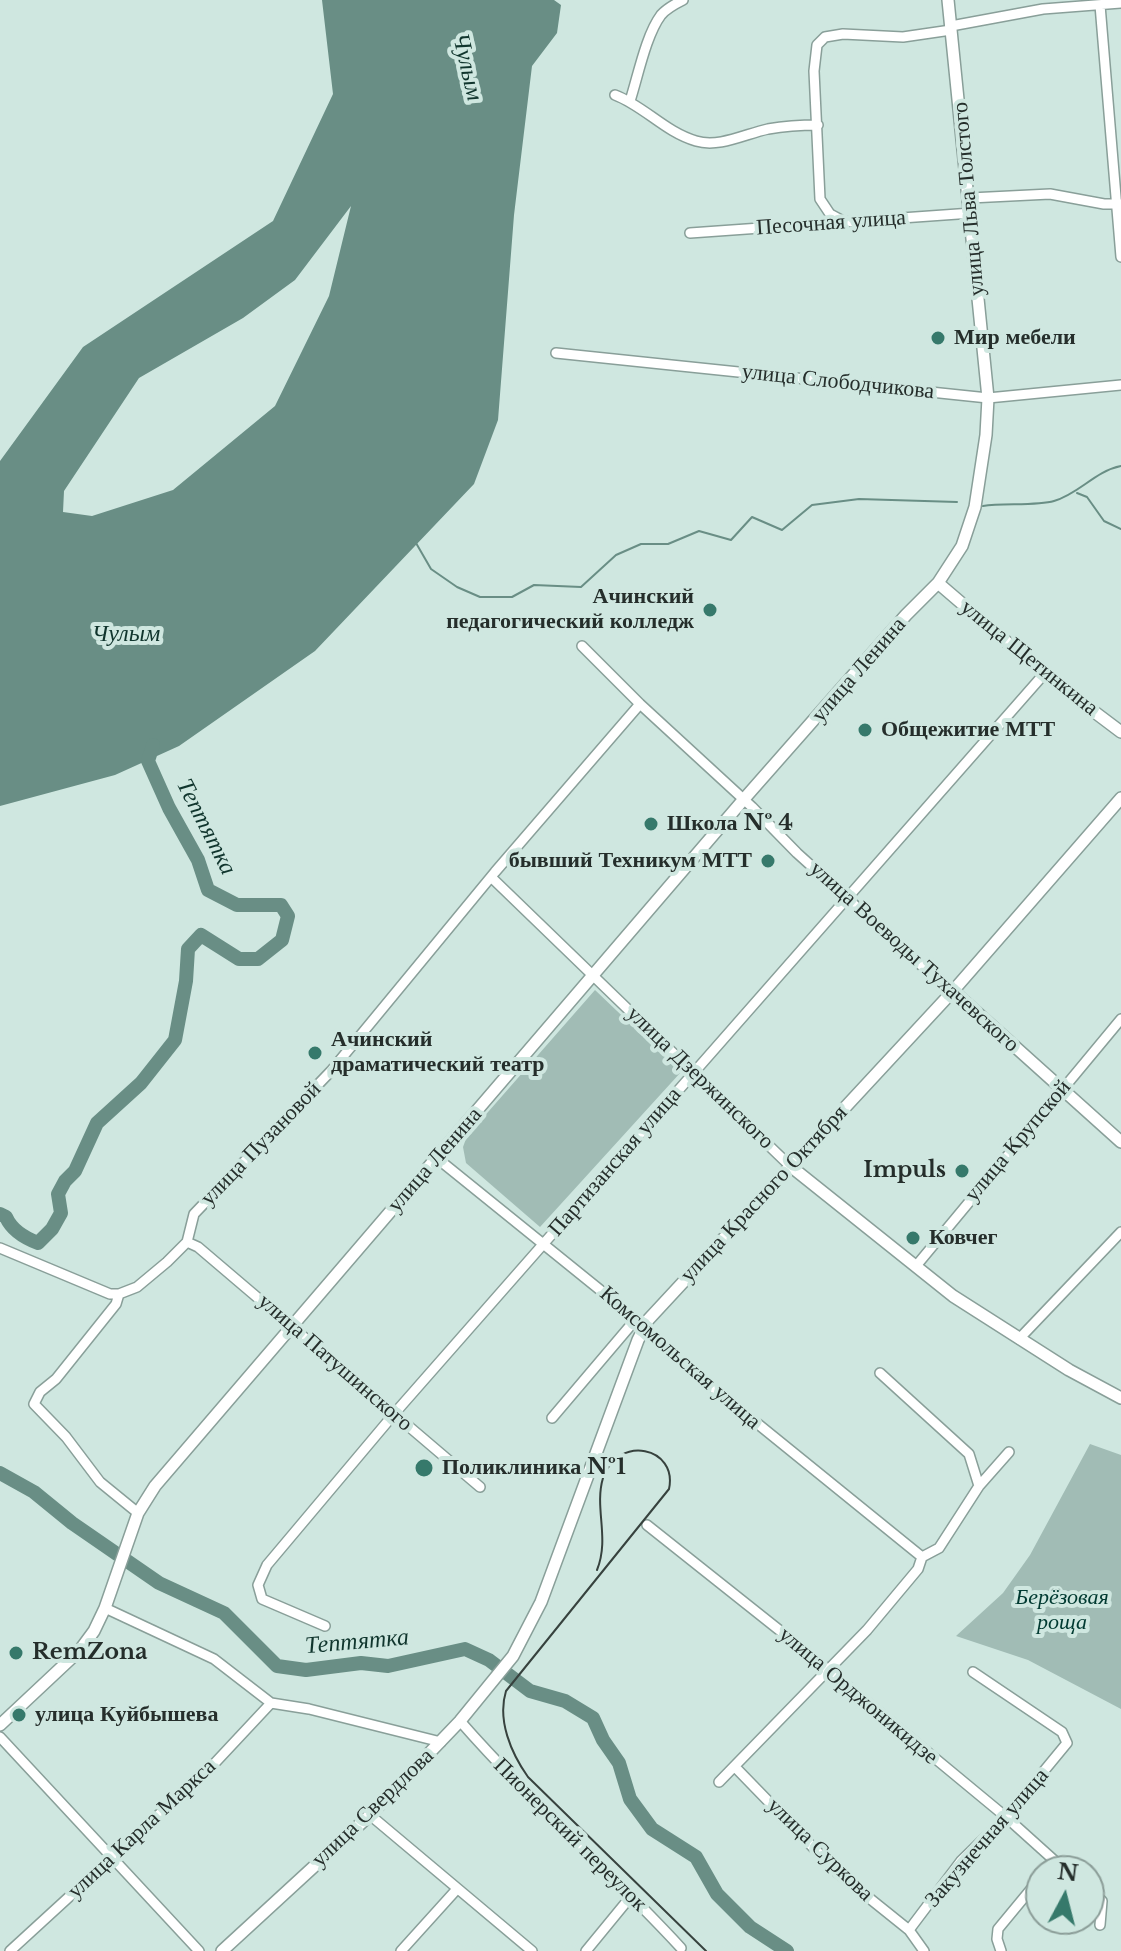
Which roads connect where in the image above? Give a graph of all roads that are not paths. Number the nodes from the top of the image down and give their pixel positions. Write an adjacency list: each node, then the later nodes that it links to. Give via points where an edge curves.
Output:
1 (683, 0): 7 (street, via 658,19)
2 (948, 0): 5 (main road, улица Льва Толстого)
3 (1121, 3): 4 (street)
4 (1100, 5): 5 (street, via 1032,11); 10 (street)
5 (951, 28): 8 (street, via 903,37 825,37 814,56); 9 (main road, улица Льва Толстого)
6 (615, 95): 7 (street)
7 (630, 101): 8 (street, via 671,130 701,142)
8 (818, 125): 12 (street, via 820,199)
9 (970, 198): 10 (street, via 1050,194); 11 (main road, улица Льва Толстого)
10 (1119, 204): 14 (street)
11 (972, 213): 12 (street, Песочная улица); 17 (main road, улица Льва Толстого)
12 (843, 221): 13 (street, Песочная улица)
13 (690, 233)
14 (1121, 257)
15 (556, 353): 17 (street, улица Слободчикова)
16 (1121, 385): 17 (street, улица Слободчикова)
17 (988, 398): 18 (main road, улица Ленина, via 975,507 962,546)
18 (938, 583): 20 (main road, улица Щетинкина); 24 (main road, улица Ленина)
19 (582, 646): 21 (street, улица Воеводы Тухачевского)
20 (1044, 674): 22 (main road, улица Щетинкина); 26 (street, Партизанская улица)
21 (640, 704): 24 (street, улица Воеводы Тухачевского); 25 (street, улица Пузановой)
22 (1121, 732)
23 (1121, 798): 28 (main road, улица Красного Октября)
24 (744, 799): 26 (street, улица Воеводы Тухачевского); 27 (main road, улица Ленина)
25 (491, 877): 27 (street, улица Дзержинского); 36 (street, улица Пузановой, via 331,1071 194,1214)
26 (847, 899): 28 (street, улица Воеводы Тухачевского); 30 (street, Партизанская улица)
27 (593, 974): 30 (street, улица Дзержинского); 33 (main road, улица Ленина)
28 (953, 991): 31 (main road, улица Воеводы Тухачевского); 34 (main road, улица Красного Октября)
29 (1121, 1019): 31 (street, улица Крупской)
30 (694, 1072): 34 (street, улица Дзержинского); 37 (street, Партизанская улица)
31 (1060, 1089): 32 (main road, улица Воеводы Тухачевского); 39 (street, улица Крупской)
32 (1121, 1142)
33 (438, 1159): 37 (street, Комсомольская улица); 42 (main road, улица Ленина)
34 (789, 1165): 39 (main road, улица Дзержинского); 43 (main road, улица Красного Октября)
35 (1121, 1232): 44 (street)
36 (187, 1242): 40 (street, улица Пузановой, via 147,1281); 42 (street, улица Патушинского)
37 (544, 1243): 41 (street, Комсомольская улица); 47 (street, Партизанская улица)
38 (0, 1248): 40 (street, via 91,1288)
39 (916, 1266): 44 (main road, улица Дзержинского)
40 (119, 1294): 52 (street, via 34,1404 100,1482)
41 (636, 1319): 43 (street, Комсомольская улица); 48 (street)
42 (292, 1325): 47 (street, улица Патушинского); 52 (main road, улица Ленина)
43 (642, 1330): 54 (street, Комсомольская улица); 57 (main road, улица Красного Октября, via 541,1602)
44 (1019, 1339): 46 (main road, улица Дзержинского)
45 (880, 1373): 50 (street, via 969,1454)
46 (1121, 1398)
47 (394, 1414): 51 (street, улица Патушинского); 56 (street, Партизанская улица, via 267,1565 258,1585 262,1599)
48 (552, 1418)
49 (1009, 1452): 50 (street)
50 (979, 1486): 54 (street, via 939,1548)
51 (480, 1487)
52 (138, 1513): 55 (main road, улица Ленина)
53 (647, 1525): 58 (street, улица Орджоникидзе)
54 (922, 1557): 58 (street, via 918,1569)
55 (105, 1608): 60 (street, via 214,1659); 62 (main road, улица Ленина, via 80,1650)
56 (325, 1626)
57 (513, 1656): 61 (main road, улица Свердлова)
58 (828, 1671): 65 (street); 68 (street, улица Орджоникидзе)
59 (973, 1672): 68 (street, Закузнечная улица, via 1062,1732 1067,1743)
60 (271, 1703): 64 (street); 70 (street, улица Карла Маркса, via 213,1765)
61 (460, 1721): 64 (main road, улица Свердлова); 72 (street, Пионерский переулок)
62 (0, 1725)
63 (0, 1737): 70 (street)
64 (441, 1742): 67 (main road, улица Свердлова)
65 (735, 1767): 66 (street); 74 (street, улица Суркова, via 838,1873)
66 (719, 1782)
67 (370, 1815): 71 (street); 78 (main road, улица Свердлова)
68 (1006, 1817): 69 (street, улица Орджоникидзе); 74 (street, Закузнечная улица, via 961,1861)
69 (1047, 1855)
70 (112, 1856): 76 (street, улица Карла Маркса); 77 (street)
71 (457, 1889): 79 (street); 80 (street)
72 (632, 1895): 75 (street, Пионерский переулок); 81 (street)
73 (1025, 1896): 83 (street, via 998,1929)
74 (909, 1930): 82 (street, улица Суркова)
75 (681, 1948)
76 (10, 1951)
77 (199, 1951)
78 (222, 1951)
79 (401, 1951)
80 (532, 1951)
81 (586, 1951)
82 (924, 1951)
83 (1001, 1951)

